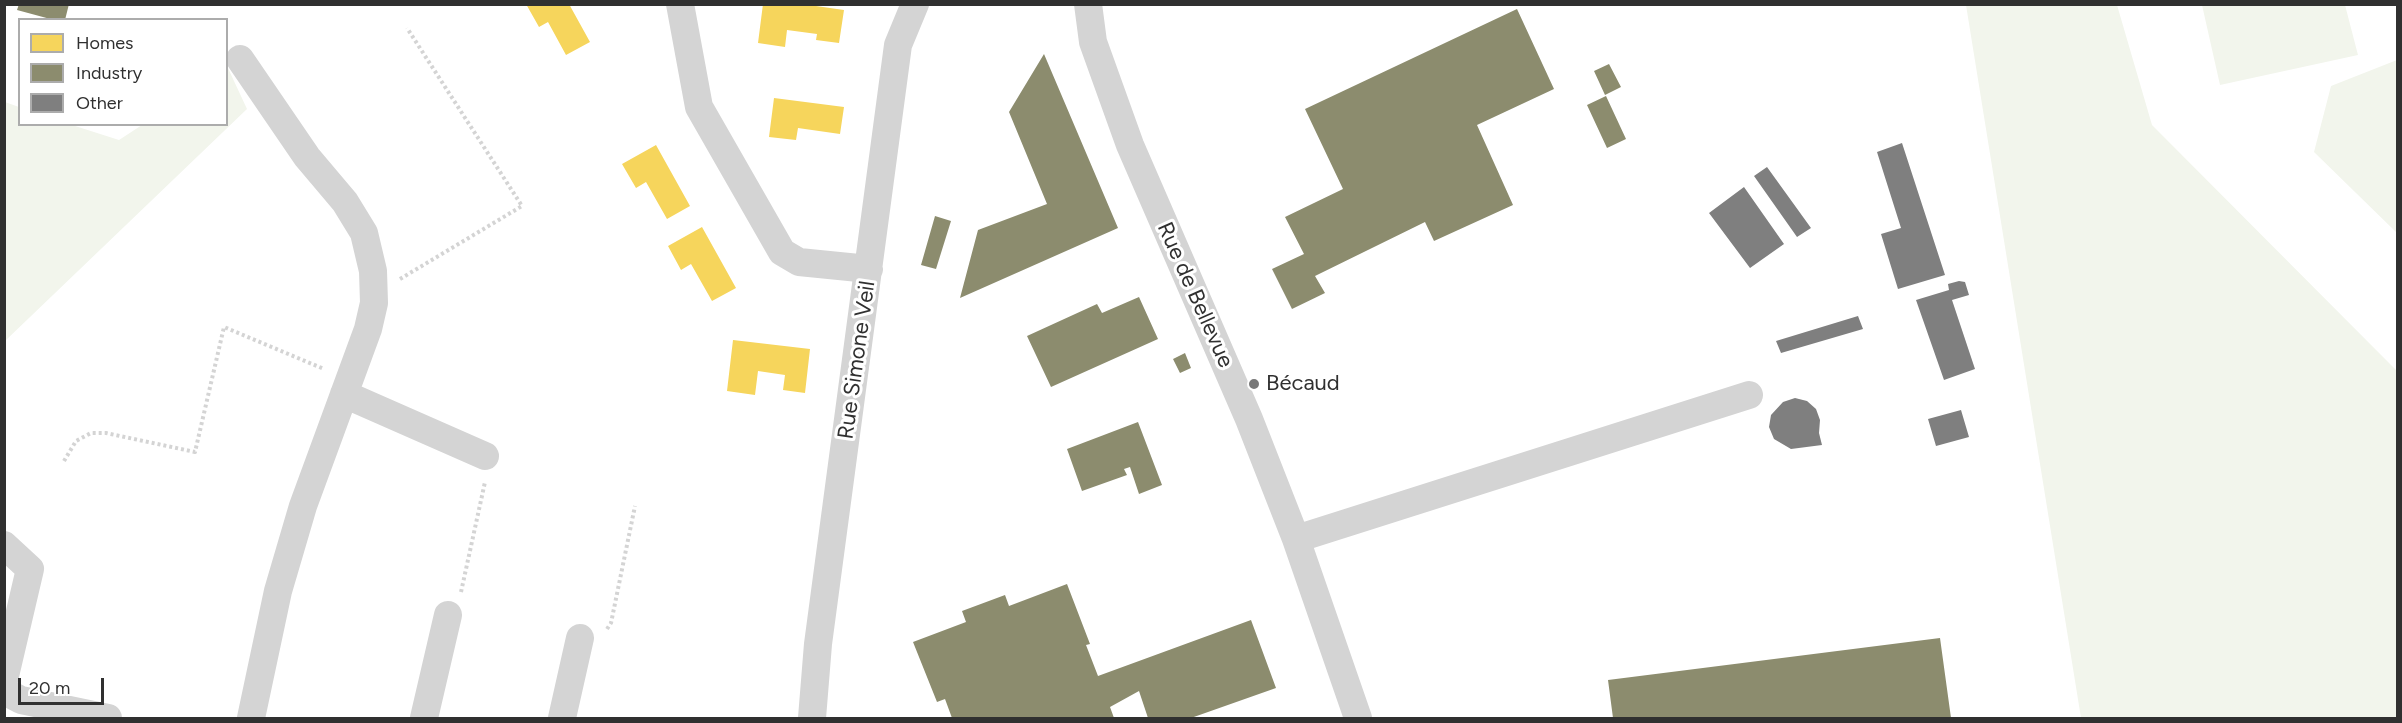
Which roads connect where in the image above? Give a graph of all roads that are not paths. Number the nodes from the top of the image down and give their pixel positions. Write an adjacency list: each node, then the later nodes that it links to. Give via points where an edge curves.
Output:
1 (680, 4): 5 (street, via 699,107 782,252 799,262)
2 (915, 4): 5 (street, Rue Simone Veil, via 898,45)
3 (1088, 4): 9 (street, Rue de Bellevue, via 1093,42 1130,145 1250,419)
4 (240, 59): 6 (street, via 364,233 374,270 374,295 368,329)
5 (869, 269): 19 (street, Rue Simone Veil, via 818,644)
6 (347, 387): 8 (street); 16 (street, via 303,506 281,580)
7 (1749, 395): 9 (street)
8 (485, 456)
9 (1296, 538): 20 (street, Rue de Bellevue)
10 (4, 545): 13 (street, via 30,569)
11 (448, 615): 17 (street)
12 (580, 638): 18 (street)
13 (4, 680)
14 (4, 691): 15 (street, via 21,700)
15 (108, 718)
16 (251, 718)
17 (424, 718)
18 (562, 718)
19 (812, 718)
20 (1358, 718)

